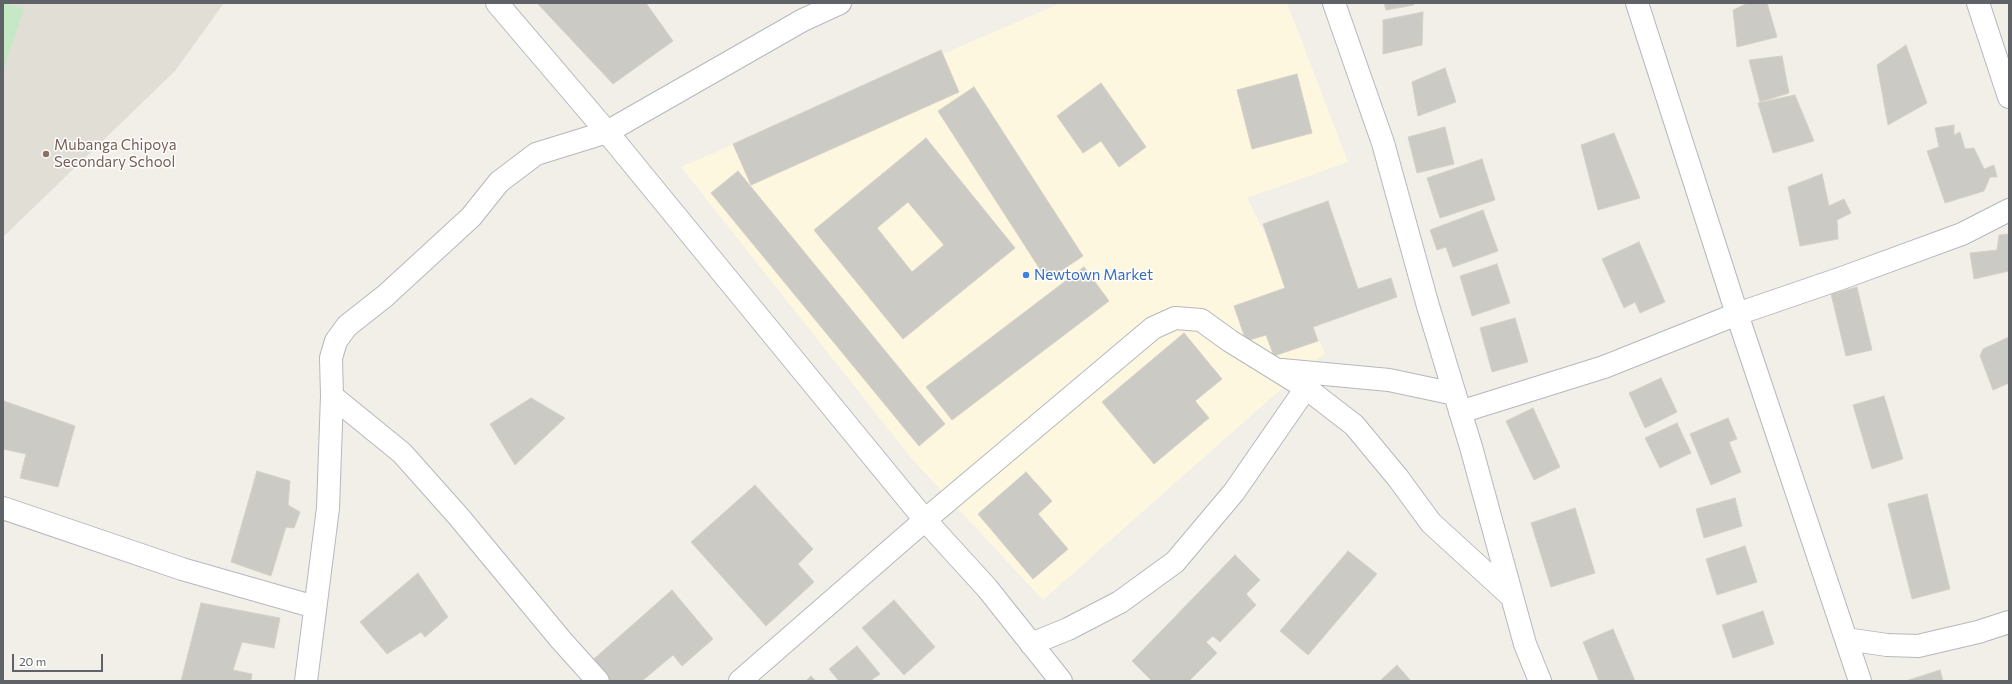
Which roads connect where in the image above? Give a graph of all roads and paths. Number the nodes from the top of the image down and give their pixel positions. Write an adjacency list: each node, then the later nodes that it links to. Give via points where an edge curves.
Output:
1 (497, 3): 7 (street)
2 (840, 3): 7 (street, via 796,23)
3 (1334, 3): 13 (street, via 1383,143)
4 (1637, 3): 9 (street)
5 (1978, 3): 6 (street)
6 (2009, 97)
7 (607, 132): 12 (street, via 536,154 499,182 471,217 386,296 347,326 336,341 331,358); 15 (street)
8 (2009, 210): 9 (street, via 1962,234)
9 (1738, 314): 13 (street, via 1604,367); 19 (street)
10 (1276, 370): 11 (street); 13 (street, via 1389,380); 15 (street, via 1201,320 1175,318 1153,328)
11 (1306, 388): 16 (street, via 1354,426 1398,478 1431,523); 20 (street, via 1234,492 1175,562 1120,602)
12 (332, 396): 17 (street, via 328,508); 22 (street, via 402,454)
13 (1457, 403): 16 (street)
14 (3, 508): 17 (street, via 182,569)
15 (925, 520): 20 (street, via 987,588); 23 (street)
16 (1511, 596): 25 (street, via 1525,644)
17 (315, 607): 21 (street)
18 (2009, 622): 19 (street, via 1918,646 1887,645)
19 (1846, 639): 26 (street)
20 (1031, 644): 24 (street)
21 (306, 681)
22 (598, 681)
23 (740, 681)
24 (1061, 681)
25 (1540, 681)
26 (1860, 681)

